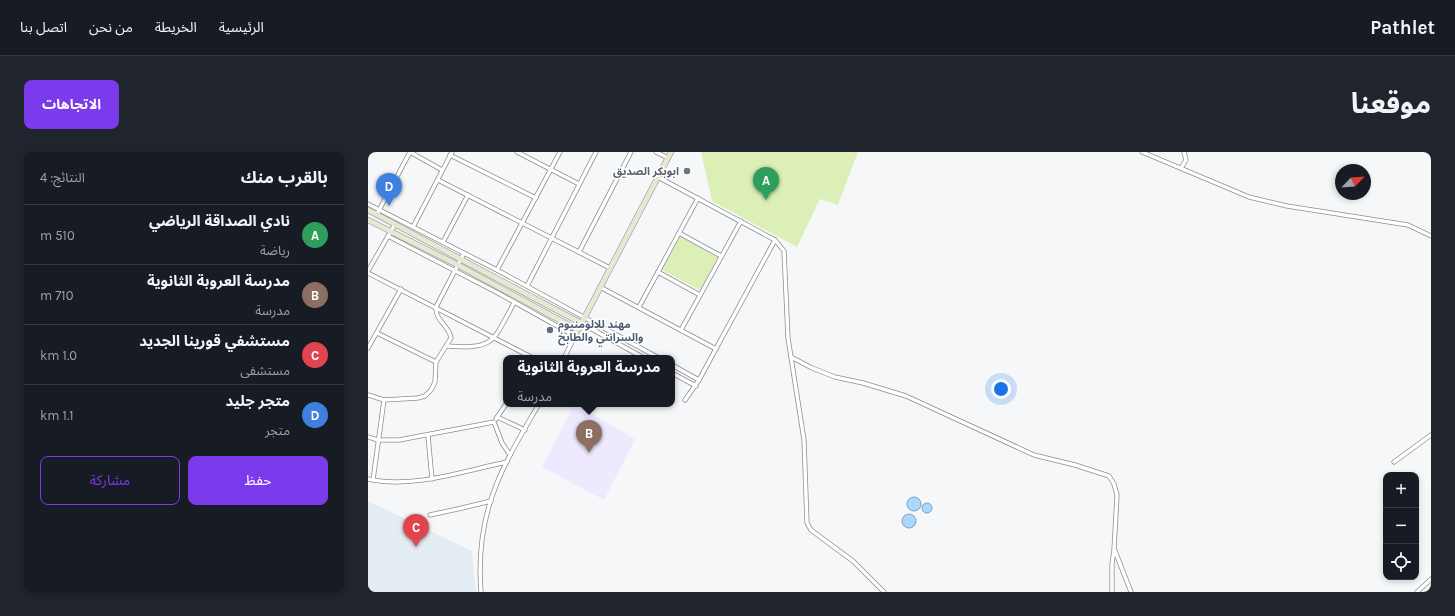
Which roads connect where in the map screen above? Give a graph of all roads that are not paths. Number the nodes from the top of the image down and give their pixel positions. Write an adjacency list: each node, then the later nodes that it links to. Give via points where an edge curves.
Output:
1 (410, 152): 14 (street); 23 (street)
2 (517, 152): 13 (street)
3 (560, 152): 13 (street)
4 (596, 152): 17 (street)
5 (630, 152): 35 (street)
6 (656, 152): 11 (street)
7 (671, 152): 11 (street)
8 (1142, 152): 12 (street)
9 (1184, 152): 12 (street, via 1186,160)
10 (451, 153): 14 (street); 19 (street)
11 (668, 158): 15 (street)
12 (1181, 168): 31 (street, via 1249,196 1287,206 1408,225)
13 (550, 169): 17 (street); 19 (street)
14 (442, 170): 16 (street)
15 (658, 177): 20 (street); 40 (street)
16 (438, 180): 18 (street); 28 (street)
17 (579, 184): 32 (street)
18 (468, 195): 26 (street); 34 (street)
19 (536, 198): 26 (street)
20 (698, 198): 25 (street); 29 (street)
21 (368, 204): 23 (street)
22 (368, 210): 23 (street)
23 (378, 212): 27 (street); 28 (street)
24 (368, 220): 30 (street)
25 (741, 221): 33 (street); 37 (street)
26 (523, 223): 32 (street); 42 (street)
27 (395, 224): 30 (street); 38 (street)
28 (413, 227): 34 (street)
29 (679, 233): 37 (street); 44 (street)
30 (389, 234): 39 (street); 41 (street); 43 (street)
31 (1431, 236)
32 (552, 238): 35 (street); 45 (street)
33 (775, 240): 61 (street); 66 (street, via 784,251)
34 (443, 242): 36 (street)
35 (579, 252): 40 (street)
36 (464, 253): 38 (street); 42 (street)
37 (721, 256): 48 (street)
38 (461, 258): 39 (street); 53 (street)
39 (458, 265): 41 (street); 54 (street)
40 (610, 268): 46 (street)
41 (455, 270): 49 (street); 50 (street)
42 (497, 270): 45 (street)
43 (368, 272): 47 (street)
44 (658, 272): 48 (street); 51 (street)
45 (527, 286): 52 (street)
46 (600, 287): 51 (street); 52 (street)
47 (401, 290): 50 (street); 56 (street)
48 (700, 295): 55 (street)
49 (514, 303): 57 (street); 58 (street)
50 (436, 307): 58 (street); 59 (street, via 435,312 451,335)
51 (639, 307): 55 (street)
52 (585, 316): 53 (street); 65 (street)
53 (581, 323): 54 (street); 64 (street)
54 (578, 330): 57 (street)
55 (681, 330): 61 (street)
56 (377, 334): 60 (street); 67 (street)
57 (575, 336): 63 (street)
58 (495, 338): 59 (street, via 477,347); 62 (street)
59 (446, 346): 67 (street)
60 (368, 348)
61 (716, 349): 70 (street)
62 (527, 355)
63 (566, 355)
64 (639, 355)
65 (654, 355)
66 (791, 357): 92 (street, via 835,377 863,382 906,396 1034,455 1109,476 1117,495); 95 (street, via 804,440 808,526 853,561)
67 (436, 362): 73 (street, via 434,382 428,393 418,398)
68 (675, 367): 70 (street)
69 (675, 375): 71 (street)
70 (699, 380): 71 (street)
71 (696, 386): 74 (street)
72 (368, 396): 73 (street)
73 (384, 400): 83 (street)
74 (685, 400)
75 (504, 407): 77 (street)
76 (537, 407): 79 (street)
77 (497, 417): 78 (street); 79 (street)
78 (494, 422): 81 (street); 84 (street)
79 (525, 430): 84 (street)
80 (1431, 435): 86 (street)
81 (428, 436): 83 (street); 88 (street)
82 (368, 438): 83 (street)
83 (378, 440): 89 (street)
84 (510, 455): 85 (street)
85 (507, 462): 88 (street); 90 (street)
86 (1394, 462)
87 (368, 479): 89 (street)
88 (432, 479): 89 (street, via 404,482)
89 (373, 480)
90 (491, 501): 91 (street); 94 (street, via 481,547)
91 (430, 515)
92 (1114, 550): 96 (street); 97 (street)
93 (1431, 579): 98 (street)
94 (480, 592)
95 (884, 592)
96 (1112, 592)
97 (1131, 592)
98 (1417, 592)

